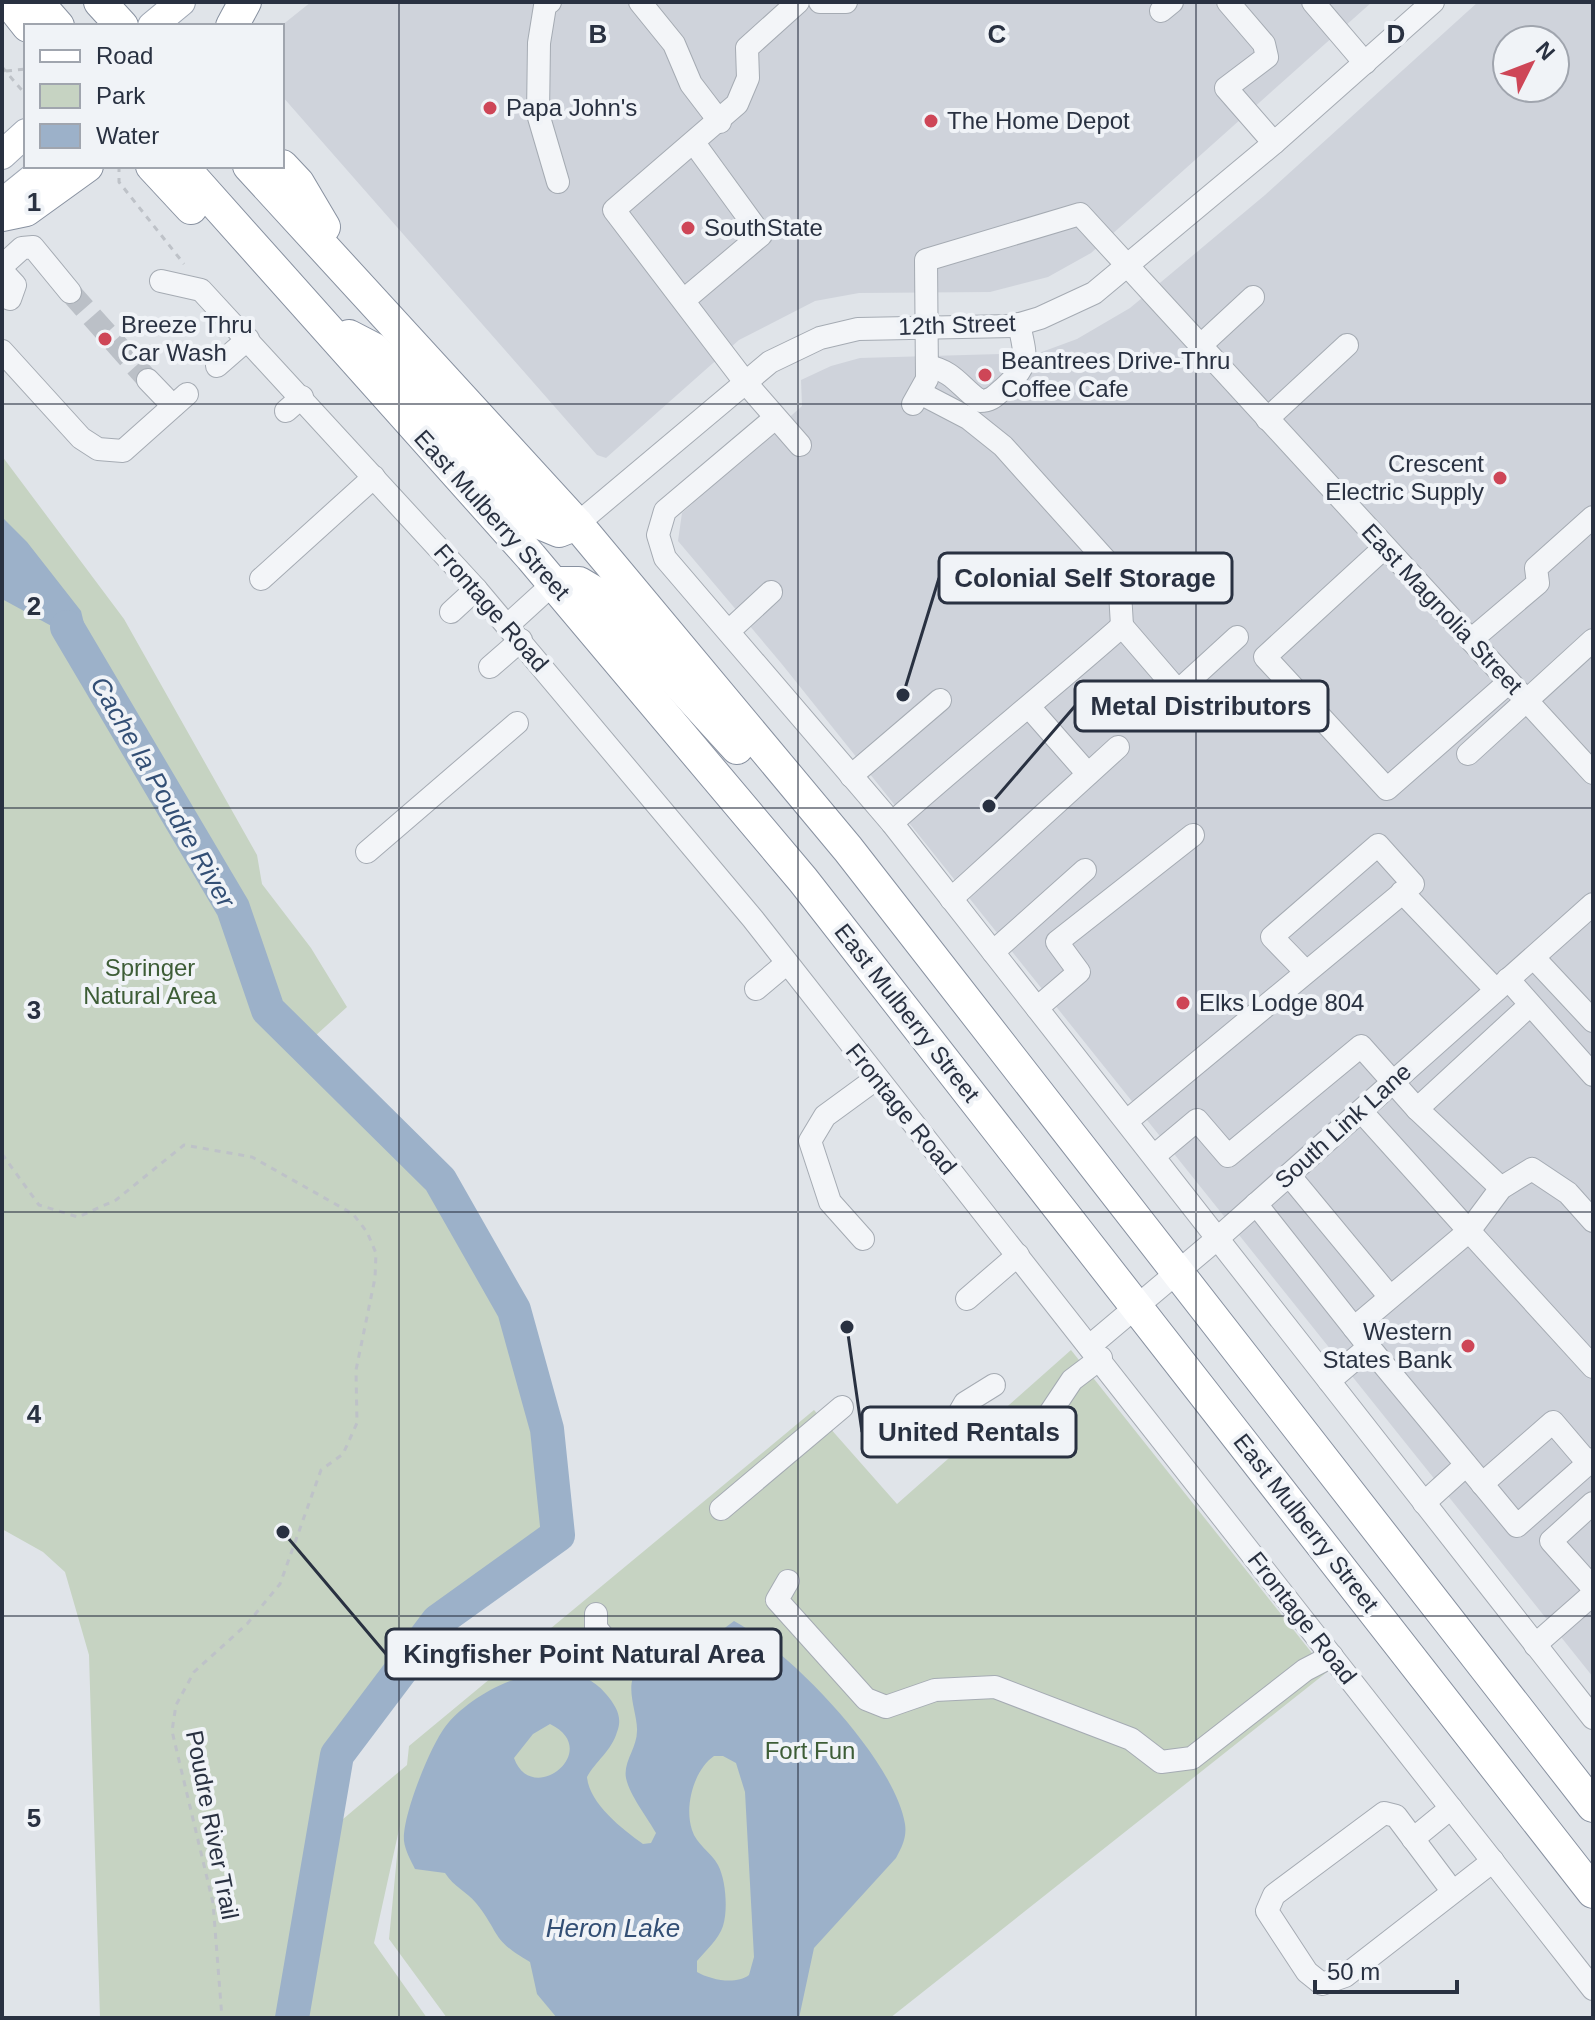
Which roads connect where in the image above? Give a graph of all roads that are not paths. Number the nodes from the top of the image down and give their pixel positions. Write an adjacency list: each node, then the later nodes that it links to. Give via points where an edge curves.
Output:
1 (9, 2): 14 (highway)
2 (37, 2): 15 (highway)
3 (100, 2): 16 (highway)
4 (181, 2): 17 (main road)
5 (243, 2): 18 (main road); 19 (highway)
6 (550, 2): 32 (street, via 539,43 538,114)
7 (640, 2): 21 (street, via 674,44 691,84)
8 (798, 2): 21 (street, via 747,48 748,78 737,104)
9 (820, 2): 10 (street)
10 (846, 2)
11 (1228, 2): 24 (street, via 1264,44 1267,57 1226,88)
12 (1313, 2): 20 (street)
13 (1433, 2): 20 (street, 12th Street)
14 (26, 24)
15 (56, 24)
16 (120, 24)
17 (154, 24)
18 (216, 24)
19 (233, 24)
20 (1365, 63): 24 (street, 12th Street)
21 (720, 122): 23 (street)
22 (24, 135): 25 (main road)
23 (694, 143): 43 (street, via 761,235); 43 (street, via 614,210)
24 (1274, 143): 35 (street, 12th Street)
25 (2, 155)
26 (46, 168): 33 (main road)
27 (84, 168): 34 (highway, via 26,210)
28 (154, 168): 37 (highway, via 215,234)
29 (184, 168): 37 (highway, East Mulberry Street)
30 (251, 168): 39 (highway)
31 (284, 168): 39 (highway)
32 (558, 182)
33 (2, 203)
34 (2, 215)
35 (1128, 267): 45 (street, 12th Street, via 1094,293); 46 (street, East Magnolia Street, via 1080,214 926,260); 49 (street, East Magnolia Street)
36 (2, 269): 40 (street, via 22,248 33,247); 42 (street, via 15,285)
37 (279, 278): 44 (highway, East Mulberry Street)
38 (161, 281): 47 (street, Frontage Road, via 201,290)
39 (357, 282): 60 (highway)
40 (70, 292)
41 (1253, 297): 49 (street)
42 (10, 299)
43 (684, 300): 54 (street)
44 (318, 319): 60 (highway, via 374,349 535,521 559,531); 63 (highway, East Mulberry Street)
45 (1019, 324): 46 (street, 12th Street); 52 (street, via 1023,370 992,399 980,401 957,377)
46 (929, 327): 52 (street); 54 (street, 12th Street, via 858,329 820,338 770,362)
47 (248, 339): 51 (street); 58 (street, Frontage Road, via 294,404)
48 (1347, 345): 56 (street)
49 (1200, 346): 56 (street, East Magnolia Street)
50 (2, 351): 53 (street, via 81,438 98,449 123,451 180,400)
51 (217, 366)
52 (927, 366): 67 (street, via 917,399 968,418 1003,446 1119,575)
53 (148, 380)
54 (745, 382): 55 (street); 60 (street, 12th Street)
55 (775, 418): 57 (street); 68 (street, via 665,511 658,535 665,558)
56 (1267, 419): 61 (street, East Magnolia Street)
57 (800, 445)
58 (374, 477): 62 (street); 64 (street, Frontage Road)
59 (1593, 517): 71 (street, via 1536,568 1538,583)
60 (577, 524): 89 (highway)
61 (1385, 547): 71 (street, East Magnolia Street); 74 (street, via 1265,657 1387,789)
62 (261, 579)
63 (554, 583): 69 (street); 89 (highway, via 579,583 596,593 789,804); 119 (highway, East Mulberry Street, via 803,880)
64 (476, 589): 66 (street); 69 (street, Frontage Road)
65 (771, 592): 68 (street)
66 (451, 612)
67 (1122, 626): 70 (street, via 1178,691); 77 (street)
68 (730, 630): 83 (street)
69 (514, 632): 73 (street); 94 (street, Frontage Road, via 718,892)
70 (1237, 637)
71 (1471, 640): 74 (street, East Magnolia Street)
72 (1593, 640): 76 (street)
73 (490, 667)
74 (1509, 682): 76 (street, East Magnolia Street)
75 (940, 700): 83 (street)
76 (1525, 700): 80 (street); 81 (street, East Magnolia Street)
77 (1030, 708): 82 (street); 84 (street)
78 (517, 723): 86 (street)
79 (1118, 747): 82 (street)
80 (1468, 754)
81 (1593, 773)
82 (1088, 774): 90 (street)
83 (851, 776): 84 (street)
84 (892, 823): 90 (street)
85 (1193, 835): 99 (street, via 1057,942 1079,972)
86 (367, 852)
87 (1085, 870): 92 (street)
88 (1402, 892): 95 (street); 95 (street, via 1413,884 1378,845 1272,937); 96 (street)
89 (882, 896): 116 (highway)
90 (951, 899): 92 (street)
91 (1593, 904): 93 (street, South Link Lane)
92 (993, 952): 99 (street)
93 (1534, 958): 96 (street, South Link Lane); 100 (street)
94 (787, 963): 97 (street); 102 (street, Frontage Road)
95 (1306, 972): 106 (street)
96 (1502, 984): 98 (street); 103 (street, South Link Lane)
97 (756, 989)
98 (1530, 1005): 101 (street); 104 (street)
99 (1037, 1008): 106 (street)
100 (1593, 1021)
101 (1593, 1075)
102 (877, 1078): 114 (street, via 825,1116 810,1141 830,1202); 115 (street, Frontage Road)
103 (1393, 1082): 104 (street); 105 (street, South Link Lane); 107 (street, via 1361,1046 1228,1156 1197,1120)
104 (1417, 1109): 109 (street)
105 (1361, 1111): 108 (street, South Link Lane); 112 (street)
106 (1127, 1121): 107 (street)
107 (1154, 1156): 113 (street)
108 (1289, 1175): 110 (street, South Link Lane); 117 (street)
109 (1501, 1188): 111 (street, via 1532,1169 1568,1193); 112 (street)
110 (1256, 1204): 113 (street, South Link Lane); 120 (street)
111 (1593, 1221)
112 (1469, 1231): 117 (street); 123 (street)
113 (1218, 1238): 116 (street, South Link Lane); 124 (street)
114 (863, 1239)
115 (1018, 1255): 118 (street); 122 (street, Frontage Road)
116 (1177, 1273): 119 (street, South Link Lane); 143 (highway)
117 (1390, 1297): 120 (street)
118 (967, 1299)
119 (1137, 1306): 122 (street, South Link Lane); 148 (highway, East Mulberry Street)
120 (1354, 1328): 121 (street)
121 (1369, 1347): 124 (street); 130 (street)
122 (1096, 1352): 127 (street, South Link Lane); 141 (street, Frontage Road)
123 (1593, 1367)
124 (1329, 1381): 132 (street)
125 (994, 1385): 128 (street, via 965,1403)
126 (842, 1407): 134 (street)
127 (1050, 1413)
128 (953, 1424)
129 (1591, 1461): 131 (street, via 1553,1422); 131 (street, via 1517,1526)
130 (1466, 1465): 131 (street); 132 (street)
131 (1482, 1484)
132 (1424, 1503): 139 (street)
133 (1593, 1503): 136 (street, via 1551,1541)
134 (721, 1509)
135 (788, 1581): 141 (street, via 777,1600 866,1699 886,1707 935,1690 995,1687 1131,1739 1161,1762 1192,1758 1305,1670)
136 (1593, 1588)
137 (1593, 1594): 139 (street)
138 (596, 1614): 140 (street, via 596,1628 615,1651)
139 (1535, 1645): 142 (street)
140 (629, 1653)
141 (1332, 1656): 144 (street, Frontage Road)
142 (1593, 1718)
143 (1593, 1806)
144 (1451, 1808): 145 (street); 146 (street, Frontage Road)
145 (1413, 1839): 147 (street); 147 (street, via 1396,1816 1384,1813 1274,1895 1267,1911 1272,1923 1307,1972 1322,1984 1333,1983)
146 (1493, 1861): 147 (street); 149 (street, Frontage Road)
147 (1453, 1892)
148 (1593, 1892)
149 (1593, 1989)

